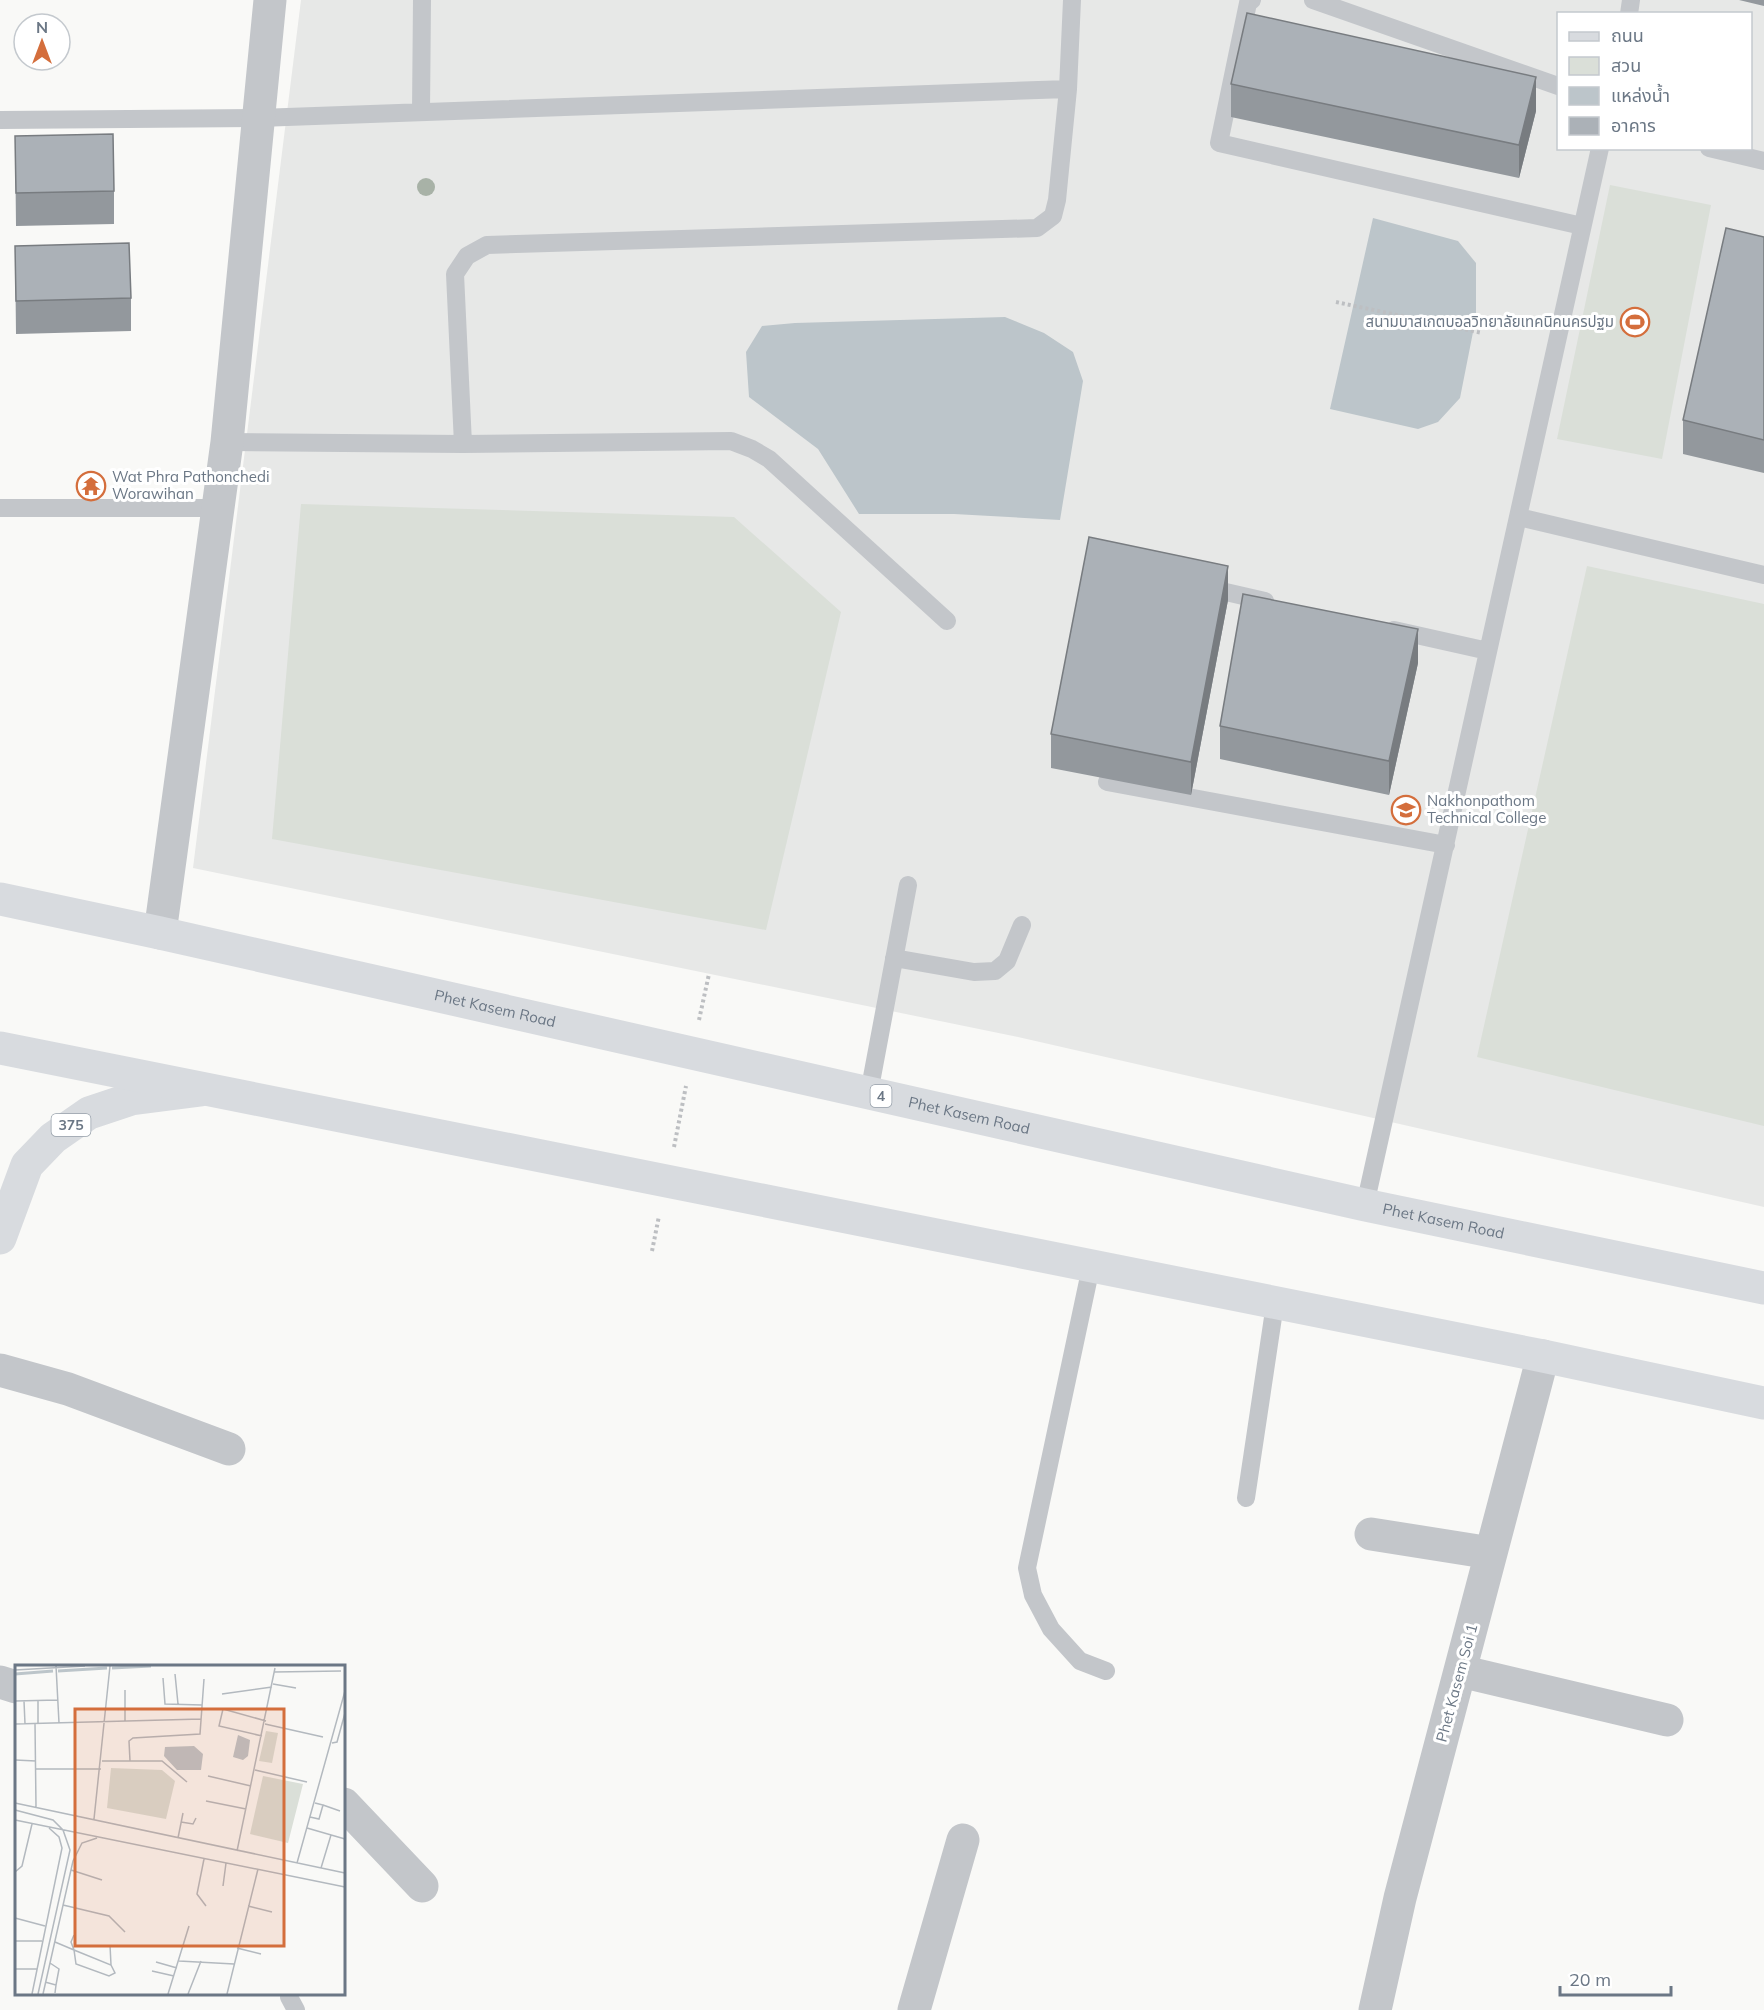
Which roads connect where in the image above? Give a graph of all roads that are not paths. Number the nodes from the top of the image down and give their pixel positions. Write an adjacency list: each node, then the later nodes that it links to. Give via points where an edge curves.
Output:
1 (270, 0): 9 (street)
2 (422, 0): 8 (lane)
3 (1072, 0): 7 (lane)
4 (1252, 0): 14 (lane, via 1248,3 1219,143)
5 (1313, 0): 6 (lane)
6 (1557, 86)
7 (1068, 88): 8 (lane); 16 (lane, via 1057,200 1053,216 1037,228 487,246 467,256 455,274)
8 (421, 112): 9 (lane)
9 (259, 118): 10 (lane); 15 (street)
10 (0, 120)
11 (1600, 150): 14 (lane)
12 (1718, 150): 13 (lane)
13 (1764, 161)
14 (1582, 226): 19 (lane)
15 (227, 442): 16 (lane); 18 (street)
16 (463, 444): 23 (lane, via 731,441 769,459)
17 (0, 508): 18 (lane)
18 (218, 508): 31 (street)
19 (1519, 517): 20 (lane); 25 (lane)
20 (1764, 575)
21 (1192, 585): 22 (lane)
22 (1283, 605)
23 (947, 621)
24 (1374, 626): 25 (lane)
25 (1488, 651): 27 (lane)
26 (1107, 782): 27 (lane)
27 (1446, 845): 36 (lane)
28 (908, 885): 32 (lane)
29 (0, 899): 31 (main road, Phet Kasem Road / 4)
30 (1022, 924): 32 (lane, via 1007,961 994,971 974,972)
31 (160, 933): 35 (main road, Phet Kasem Road / 4)
32 (894, 958): 35 (lane)
33 (0, 1048): 34 (main road)
34 (202, 1089): 37 (main road, 375, via 131,1099 90,1113 53,1138 27,1166); 38 (main road)
35 (869, 1093): 36 (main road, Phet Kasem Road / 4)
36 (1365, 1205): 39 (main road, Phet Kasem Road / 4)
37 (3, 1218)
38 (1091, 1267): 40 (main road); 48 (lane, via 1027,1568 1033,1595 1051,1629 1080,1661)
39 (1764, 1288)
40 (1275, 1304): 41 (main road); 45 (lane)
41 (1543, 1356): 43 (main road); 47 (street, Phet Kasem Soi 1)
42 (0, 1370): 44 (street, via 68,1389)
43 (1764, 1403)
44 (229, 1449)
45 (1246, 1498)
46 (1371, 1534): 47 (street)
47 (1491, 1553): 49 (street, Phet Kasem Soi 1)
48 (1106, 1671)
49 (1460, 1671): 52 (street); 57 (street, Phet Kasem Soi 1)
50 (0, 1682): 51 (street)
51 (15, 1686)
52 (1667, 1720)
53 (345, 1805): 55 (street)
54 (963, 1840): 56 (street)
55 (422, 1887)
56 (914, 2010)
57 (1375, 2010)

